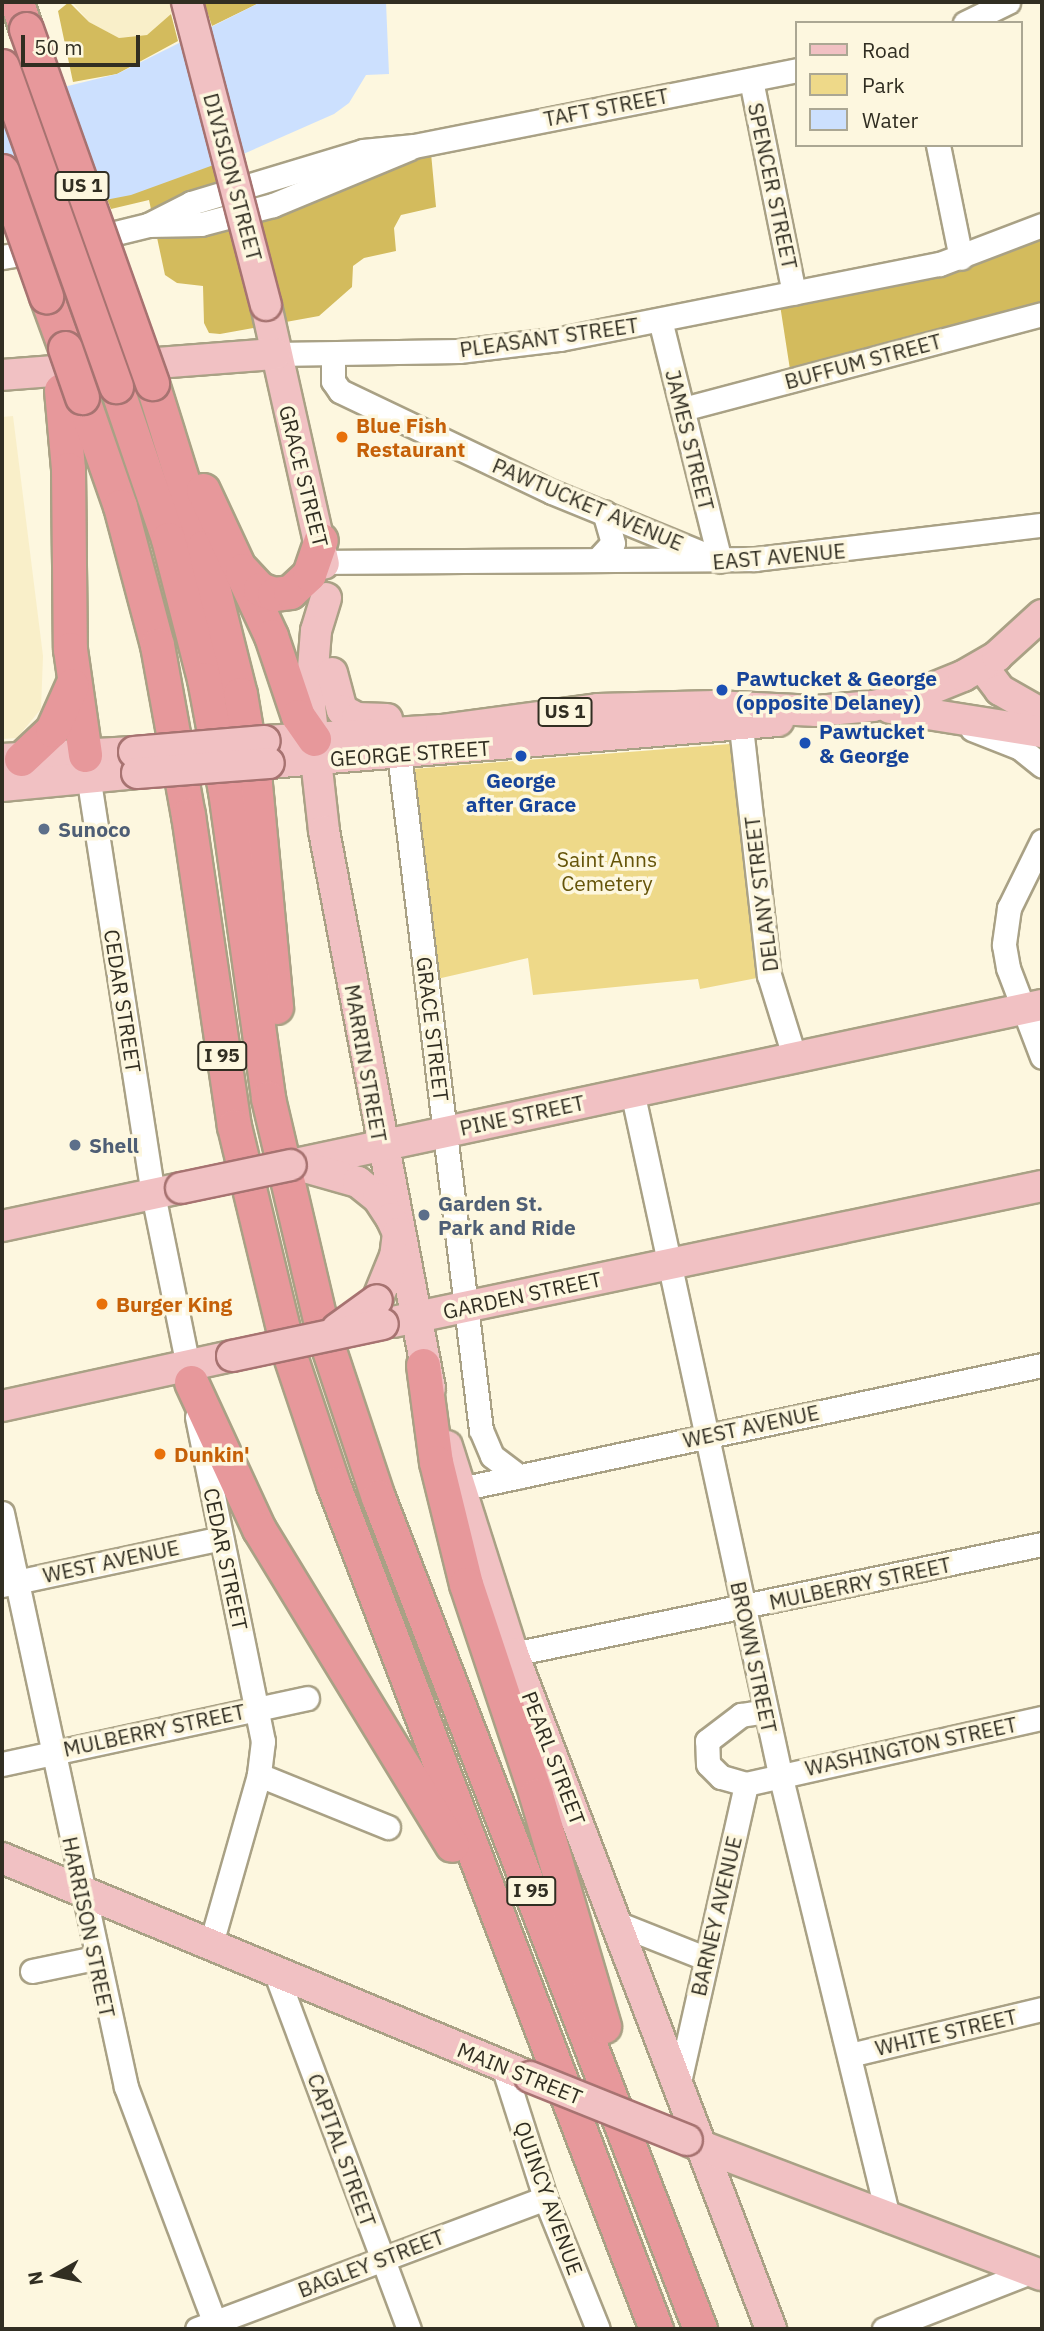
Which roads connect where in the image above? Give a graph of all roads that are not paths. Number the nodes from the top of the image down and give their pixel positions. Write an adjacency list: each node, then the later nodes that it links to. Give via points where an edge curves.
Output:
1 (187, 2): 20 (main road, DIVISION STREET, bridge)
2 (1008, 2): 4 (street)
3 (21, 11): 23 (highway, US 1, bridge)
4 (969, 21)
5 (2, 66): 55 (highway, I 95, bridge, via 168,539 204,679 225,791)
6 (796, 70): 7 (street, TAFT STREET)
7 (751, 80): 8 (street, TAFT STREET); 17 (street, SPENCER STREET)
8 (414, 146): 11 (street, TAFT STREET, via 354,153); 12 (street, TAFT STREET, via 310,192)
9 (938, 147): 16 (street)
10 (2, 171): 24 (highway, I 95, bridge, via 46,296)
11 (216, 195): 12 (street); 13 (street, TAFT STREET)
12 (223, 219): 13 (street, TAFT STREET)
13 (148, 225): 15 (street, TAFT STREET)
14 (1042, 225): 16 (street, PLEASANT STREET)
15 (2, 257)
16 (961, 258): 17 (street, PLEASANT STREET)
17 (794, 293): 19 (street, PLEASANT STREET)
18 (1042, 314): 25 (street, BUFFUM STREET)
19 (660, 320): 21 (street, PLEASANT STREET, via 486,349); 25 (street, JAMES STREET)
20 (275, 354): 21 (street, PLEASANT STREET); 22 (main road, PLEASANT STREET); 28 (main road, GRACE STREET)
21 (333, 354): 26 (street, PAWTUCKET AVENUE, via 333,381 340,391)
22 (2, 375)
23 (152, 383): 31 (highway, US 1); 55 (highway, via 212,580 250,752 278,1031)
24 (71, 394): 36 (highway, via 68,469); 94 (highway, I 95, via 128,535 168,695 230,1108 274,1303 327,1467)
25 (683, 409): 30 (street, JAMES STREET)
26 (604, 512): 29 (street, via 613,543); 30 (street, PAWTUCKET AVENUE)
27 (1036, 528): 30 (street, EAST AVENUE)
28 (322, 551): 29 (street, EAST AVENUE); 31 (highway, via 304,581 282,594 260,589); 32 (main road, GRACE STREET)
29 (597, 560): 30 (street, EAST AVENUE)
30 (720, 561)
31 (239, 565): 45 (highway, US 1, via 278,653 298,716)
32 (326, 598): 35 (main road, GRACE STREET, via 334,633); 45 (main road, GRACE STREET, via 314,644 310,706)
33 (1042, 615): 34 (main road, GEORGE STREET)
34 (982, 666): 37 (main road, GEORGE STREET / US 1, via 927,692); 41 (main road, via 1000,690)
35 (332, 673): 39 (main road, via 338,703 357,718); 45 (main road, GRACE STREET)
36 (73, 682): 46 (highway, via 52,730); 47 (highway)
37 (873, 706): 38 (main road, GEORGE STREET / US 1); 40 (main road, US 1)
38 (817, 711): 39 (main road, GEORGE STREET / US 1, via 687,706); 42 (main road, GEORGE STREET / US 1)
39 (557, 712): 44 (main road, GEORGE STREET / US 1)
40 (937, 714): 43 (main road, US 1); 48 (street, via 1020,748)
41 (1042, 714)
42 (741, 727): 44 (main road, GEORGE STREET / US 1); 53 (street, DELANY STREET, via 769,975)
43 (1042, 732)
44 (398, 744): 45 (main road, GEORGE STREET / US 1); 56 (street, GRACE STREET)
45 (316, 749): 47 (main road, GEORGE STREET, bridge); 57 (main road, MARRIN STREET, via 326,842)
46 (11, 759): 47 (main road, GEORGE STREET)
47 (86, 766): 49 (main road, GEORGE STREET); 60 (street, CEDAR STREET)
48 (1042, 766)
49 (2, 786)
50 (1042, 841): 51 (street, via 1009,908 1004,932 1008,968)
51 (1033, 1007): 52 (street); 53 (main road, PINE STREET)
52 (1042, 1056)
53 (795, 1059): 54 (main road, PINE STREET)
54 (632, 1091): 56 (main road, PINE STREET); 63 (street, BROWN STREET)
55 (268, 1098): 108 (highway, I 95, via 307,1275 356,1434)
56 (445, 1131): 57 (main road, PINE STREET); 64 (street, GRACE STREET)
57 (381, 1145): 58 (main road, PINE STREET); 62 (main road, MARRIN STREET)
58 (346, 1165): 60 (main road, bridge, via 291,1165); 62 (main road, via 378,1198)
59 (1042, 1186): 63 (main road, GARDEN STREET)
60 (167, 1191): 61 (main road); 69 (street, CEDAR STREET)
61 (2, 1226)
62 (398, 1233): 65 (main road); 66 (main road, MARRIN STREET)
63 (669, 1265): 64 (main road, GARDEN STREET); 71 (street, BROWN STREET)
64 (465, 1307): 66 (main road, GARDEN STREET); 72 (street, GRACE STREET, via 485,1447)
65 (380, 1312): 66 (main road, GARDEN STREET); 69 (main road, bridge, via 318,1338 232,1356)
66 (413, 1318): 67 (main road, MARRIN STREET)
67 (423, 1365): 73 (main road, PEARL STREET); 108 (highway, via 436,1462 466,1584 538,1804)
68 (1042, 1365): 71 (street, WEST AVENUE)
69 (190, 1374): 70 (main road); 75 (street, CEDAR STREET); 94 (highway, via 260,1529 409,1768)
70 (2, 1406)
71 (707, 1435): 72 (street, WEST AVENUE); 78 (street, BROWN STREET)
72 (519, 1476): 73 (street, WEST AVENUE)
73 (460, 1489): 79 (main road, PEARL STREET)
74 (2, 1513): 77 (street, HARRISON STREET)
75 (221, 1538): 77 (street, WEST AVENUE); 81 (street, CEDAR STREET)
76 (1042, 1544): 78 (street, MULBERRY STREET)
77 (9, 1584): 84 (street, HARRISON STREET)
78 (743, 1607): 79 (street, MULBERRY STREET); 82 (street, BROWN STREET)
79 (513, 1654): 92 (main road, PEARL STREET)
80 (307, 1698): 81 (street, MULBERRY STREET)
81 (259, 1709): 84 (street, MULBERRY STREET); 87 (street, CEDAR STREET, via 263,1741)
82 (766, 1710): 86 (street, BROWN STREET); 88 (street, via 741,1715 707,1741 708,1764 721,1777)
83 (1042, 1718): 86 (street, WASHINGTON STREET)
84 (52, 1752): 85 (street, MULBERRY STREET); 91 (street, HARRISON STREET)
85 (2, 1764)
86 (780, 1774): 88 (street); 100 (street, BROWN STREET)
87 (259, 1775): 89 (street); 93 (street, CEDAR STREET)
88 (746, 1784): 96 (street, BARNEY AVENUE)
89 (388, 1827)
90 (2, 1858): 91 (main road, MAIN STREET)
91 (81, 1891): 93 (main road, MAIN STREET); 95 (street, HARRISON STREET)
92 (619, 1924): 96 (street); 102 (main road, PEARL STREET)
93 (211, 1944): 98 (main road, MAIN STREET)
94 (514, 1957): 114 (highway, I 95)
95 (95, 1958): 97 (street); 111 (street, HARRISON STREET, via 126,2087)
96 (705, 1958): 102 (street, BARNEY AVENUE)
97 (32, 1971)
98 (275, 1971): 101 (main road, MAIN STREET); 106 (street, CAPITAL STREET)
99 (1042, 2009): 100 (street, WHITE STREET)
100 (850, 2054): 105 (street, BROWN STREET)
101 (517, 2072): 103 (main road, MAIN STREET, bridge); 104 (street, QUINCY AVENUE)
102 (679, 2082): 103 (main road, PEARL STREET)
103 (694, 2143): 105 (main road, MAIN STREET); 116 (main road, PEARL STREET)
104 (545, 2198): 106 (street, BAGLEY STREET); 113 (street, QUINCY AVENUE)
105 (890, 2220): 107 (main road, MAIN STREET)
106 (382, 2259): 111 (street, BAGLEY STREET); 112 (street, CAPITAL STREET)
107 (998, 2259): 109 (main road, MAIN STREET); 110 (street)
108 (673, 2260): 115 (highway, I 95)
109 (1040, 2271): 110 (street)
110 (991, 2288): 117 (street)
111 (210, 2327)
112 (409, 2329)
113 (598, 2329)
114 (656, 2329)
115 (700, 2329)
116 (771, 2329)
117 (884, 2329)

